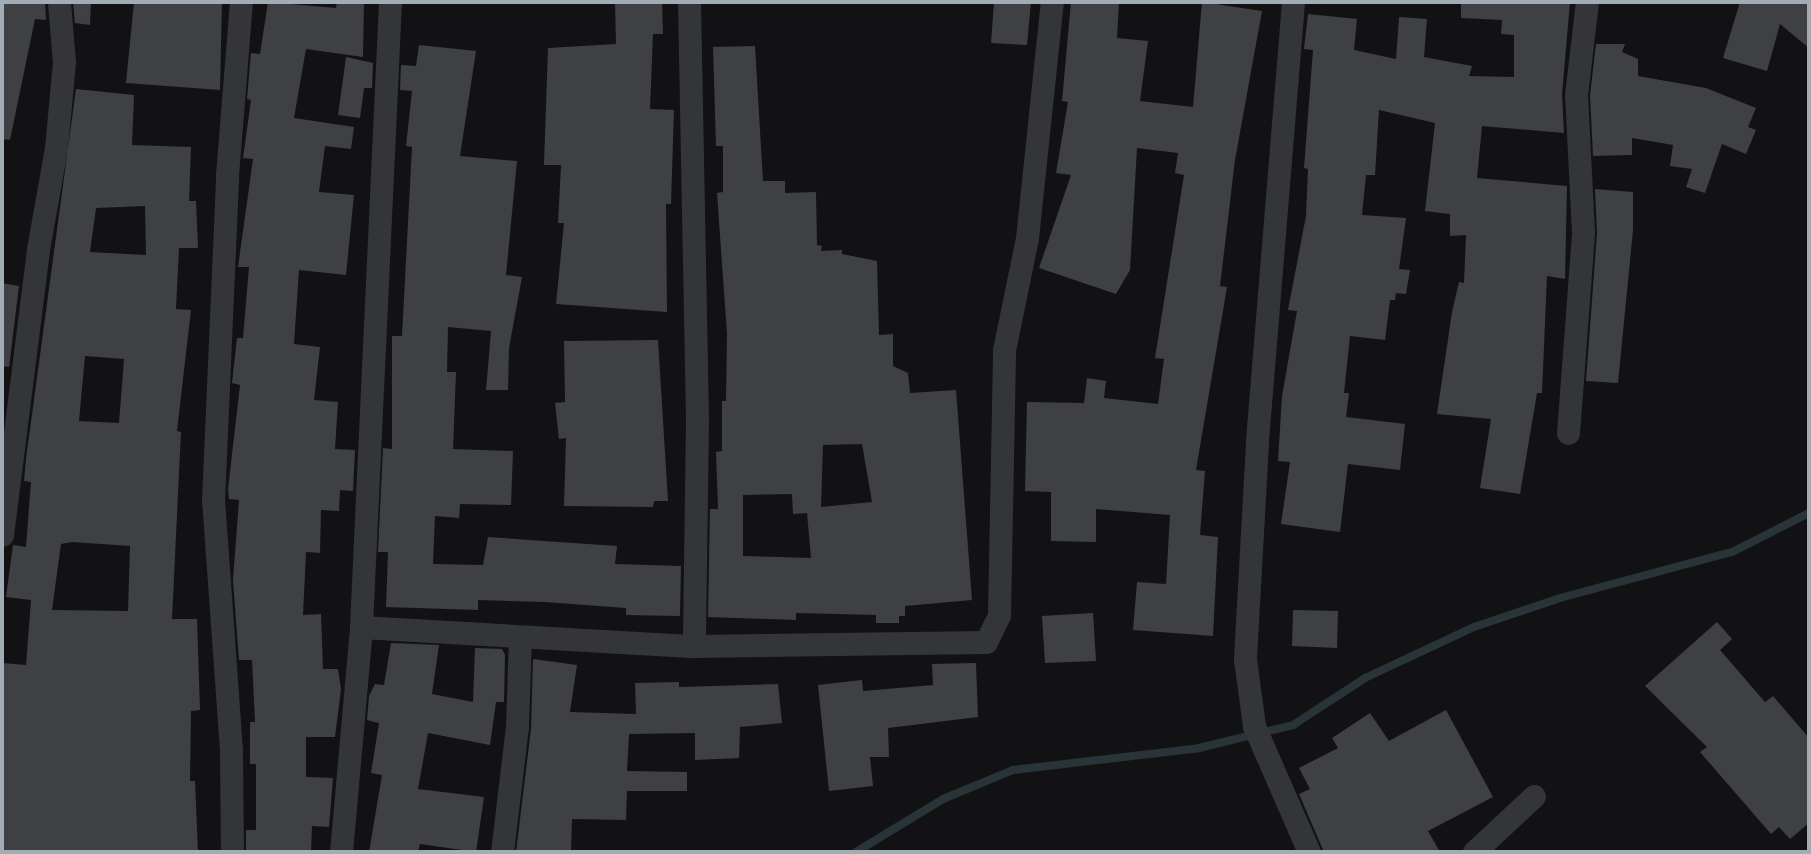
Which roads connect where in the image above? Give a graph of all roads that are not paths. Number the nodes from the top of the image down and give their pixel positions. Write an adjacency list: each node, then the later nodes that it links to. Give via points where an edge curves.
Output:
1 (59, 2): 9 (street, via 64,62 56,148 38,249)
2 (241, 2): 14 (street, via 227,175 213,501 231,750)
3 (390, 2): 10 (street)
4 (690, 2): 12 (street, via 697,421)
5 (1052, 2): 12 (street, via 1027,238 1004,350 999,615 986,642)
6 (1293, 2): 17 (street, via 1245,610 1245,659 1254,726)
7 (1587, 2): 8 (street, via 1576,95 1583,232)
8 (1569, 433)
9 (2, 535)
10 (361, 627): 11 (street); 15 (street)
11 (520, 638): 12 (street); 16 (street, via 517,727)
12 (694, 646)
13 (1534, 796): 18 (street)
14 (232, 852)
15 (341, 852)
16 (502, 852)
17 (1309, 852)
18 (1474, 852)

